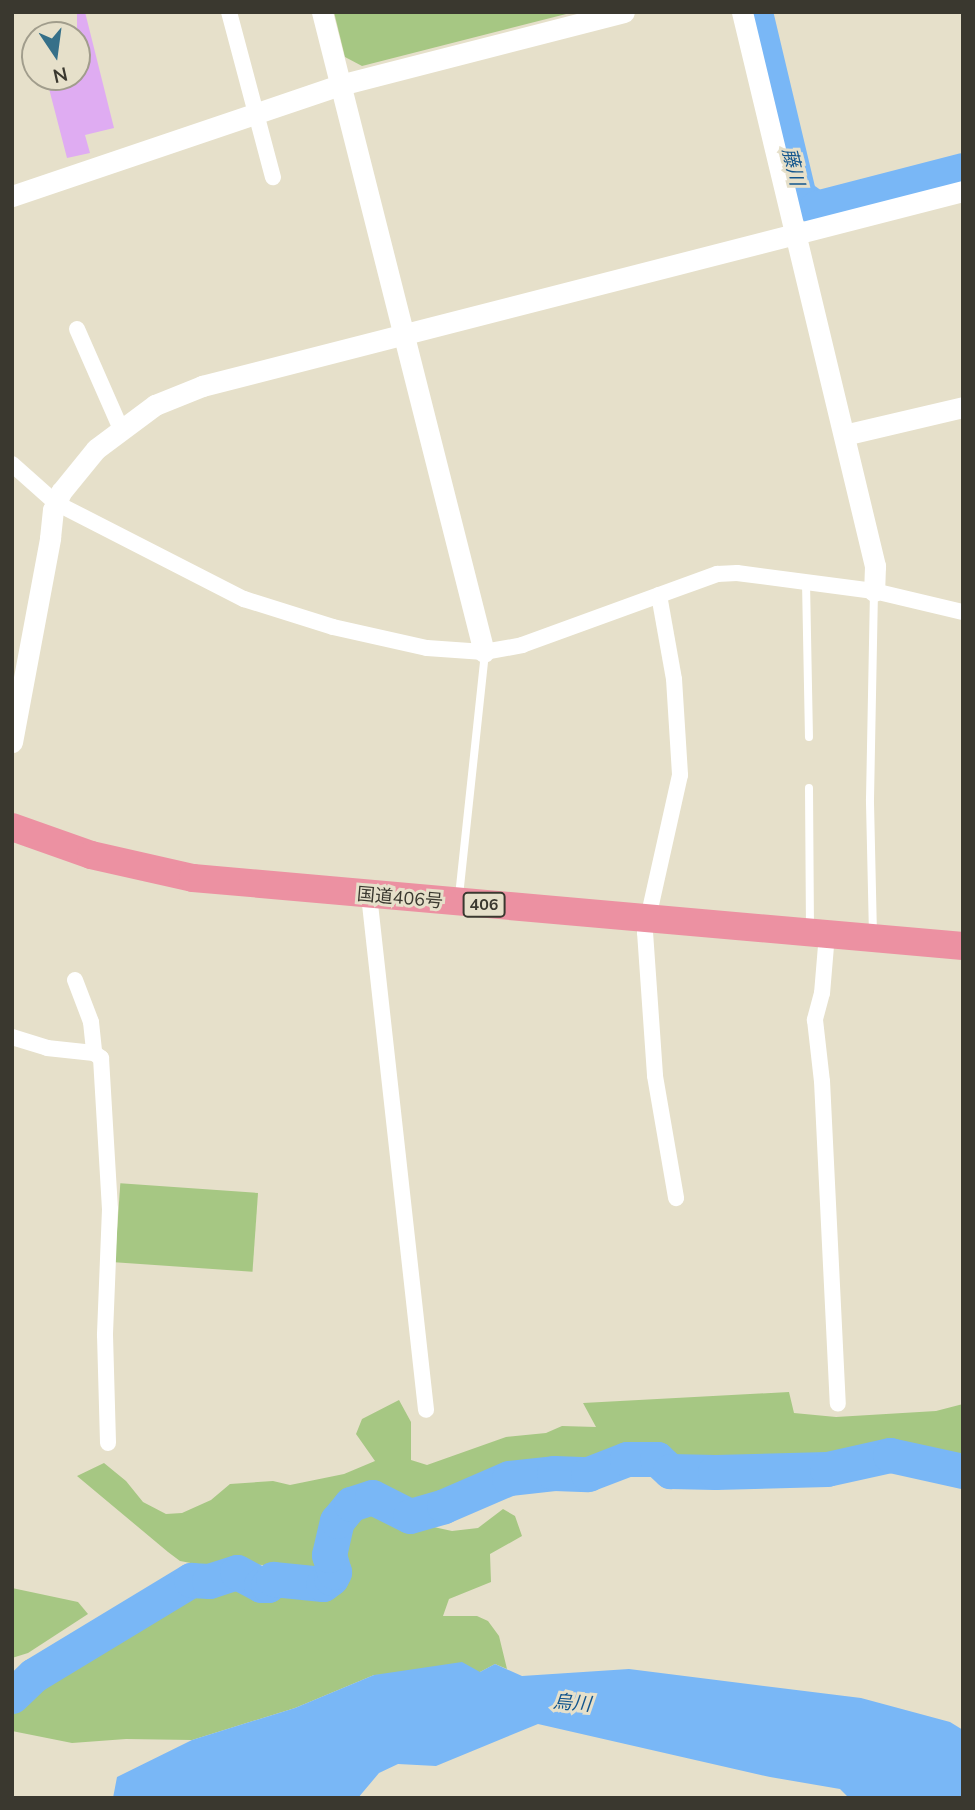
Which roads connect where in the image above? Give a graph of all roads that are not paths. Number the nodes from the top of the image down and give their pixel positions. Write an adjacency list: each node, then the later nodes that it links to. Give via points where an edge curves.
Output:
1 (229, 12): 6 (street)
2 (322, 12): 5 (street)
3 (625, 12): 5 (street)
4 (742, 12): 10 (street)
5 (340, 85): 6 (street); 12 (street)
6 (255, 114): 7 (street); 9 (street)
7 (273, 177)
8 (963, 191): 10 (street)
9 (12, 196)
10 (795, 234): 12 (street); 15 (street)
11 (77, 329): 14 (street)
12 (405, 334): 14 (street, via 202,386 155,405); 22 (street)
13 (963, 407): 15 (street)
14 (121, 429): 17 (street, via 83,463)
15 (844, 435): 19 (street, via 875,566)
16 (12, 464): 17 (street)
17 (56, 503): 22 (street, via 244,599 427,648); 24 (street)
18 (806, 582): 19 (street); 20 (street, via 717,574); 23 (lane)
19 (874, 591): 21 (street); 31 (lane)
20 (659, 595): 22 (street, via 545,639); 29 (street, via 674,679 680,775)
21 (963, 612)
22 (484, 652): 28 (lane)
23 (810, 737)
24 (12, 742)
25 (809, 788): 30 (lane)
26 (12, 827): 27 (highway, 国道406号 / 406, via 143,869)
27 (369, 895): 28 (highway, 国道406号 / 406); 38 (street)
28 (458, 903): 29 (highway, 国道406号 / 406)
29 (648, 918): 30 (highway, 国道406号 / 406); 36 (street, via 645,932 655,1076)
30 (818, 933): 31 (highway, 国道406号 / 406); 37 (street, via 821,993 815,1020)
31 (873, 938): 32 (highway, 国道406号 / 406)
32 (963, 946)
33 (75, 980): 35 (street, via 91,1022)
34 (12, 1037): 35 (street, via 47,1048)
35 (94, 1053): 39 (street, via 101,1058 110,1209 105,1335)
36 (676, 1198)
37 (838, 1404)
38 (426, 1410)
39 (108, 1443)

